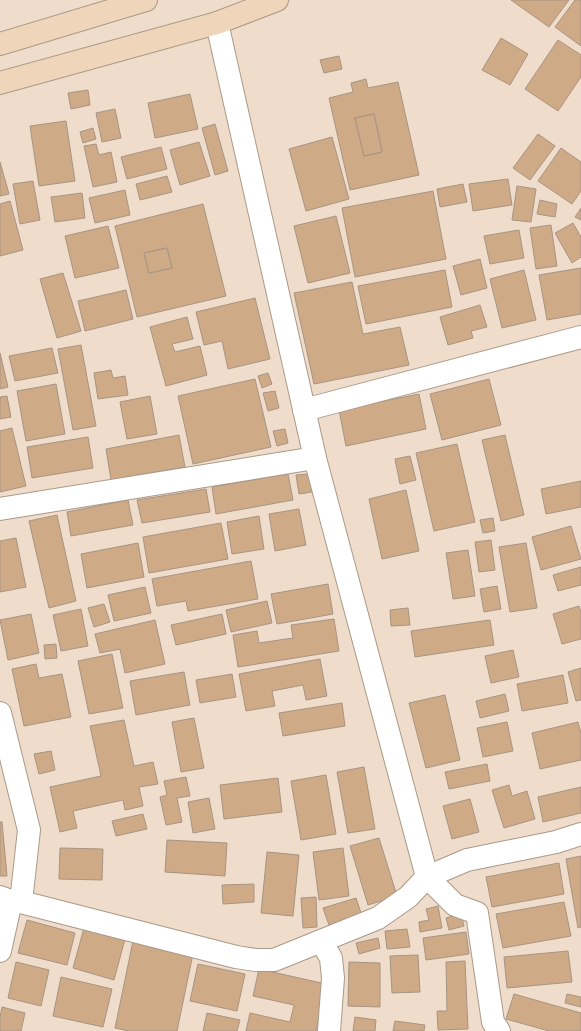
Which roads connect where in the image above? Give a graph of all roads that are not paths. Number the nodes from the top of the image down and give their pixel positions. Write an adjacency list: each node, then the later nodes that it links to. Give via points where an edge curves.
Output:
1 (146, 0): 4 (main road)
2 (277, 0): 3 (main road)
3 (217, 23): 5 (main road); 7 (street)
4 (0, 44)
5 (0, 83)
6 (581, 337): 7 (street)
7 (304, 410): 8 (street)
8 (315, 458): 9 (street); 12 (street)
9 (0, 509)
10 (0, 713): 13 (street, via 29,830)
11 (581, 834): 12 (street, via 556,842 468,860)
12 (427, 877): 14 (street, via 408,897 378,918); 17 (street, via 455,905 477,914 493,1022)
13 (11, 900): 14 (street, via 256,960 274,960); 15 (street)
14 (321, 940): 16 (street, via 331,958 333,978)
15 (0, 951)
16 (329, 1031)
17 (499, 1031)

